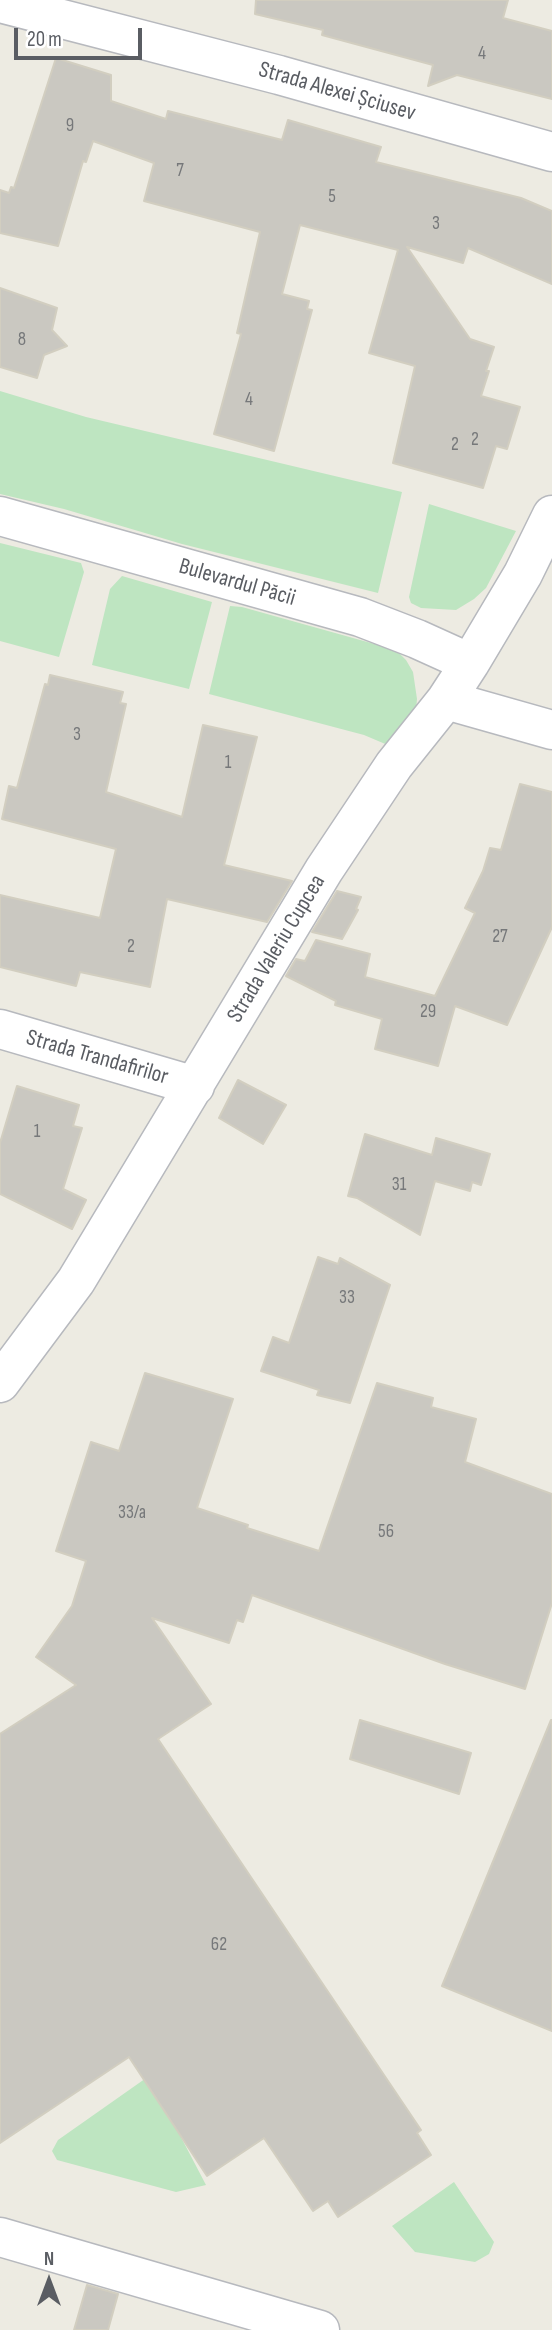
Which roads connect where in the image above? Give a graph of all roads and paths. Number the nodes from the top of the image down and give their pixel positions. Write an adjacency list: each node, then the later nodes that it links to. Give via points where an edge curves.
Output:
1 (0, 3): 2 (street, Strada Alexei Șciusev)
2 (552, 152)
3 (552, 515): 5 (street, Strada Valeriu Cupcea)
4 (0, 516): 5 (street, Bulevardul Păcii, via 360,617)
5 (470, 663): 6 (street, Strada Valeriu Cupcea)
6 (446, 700): 7 (street); 9 (street, Strada Valeriu Cupcea, via 394,765 324,870)
7 (552, 730)
8 (0, 1029): 9 (street, Strada Trandafirilor)
9 (195, 1086): 10 (street, Strada Valeriu Cupcea, via 76,1281)
10 (0, 1383)
11 (0, 2236): 12 (street)
12 (320, 2330)

